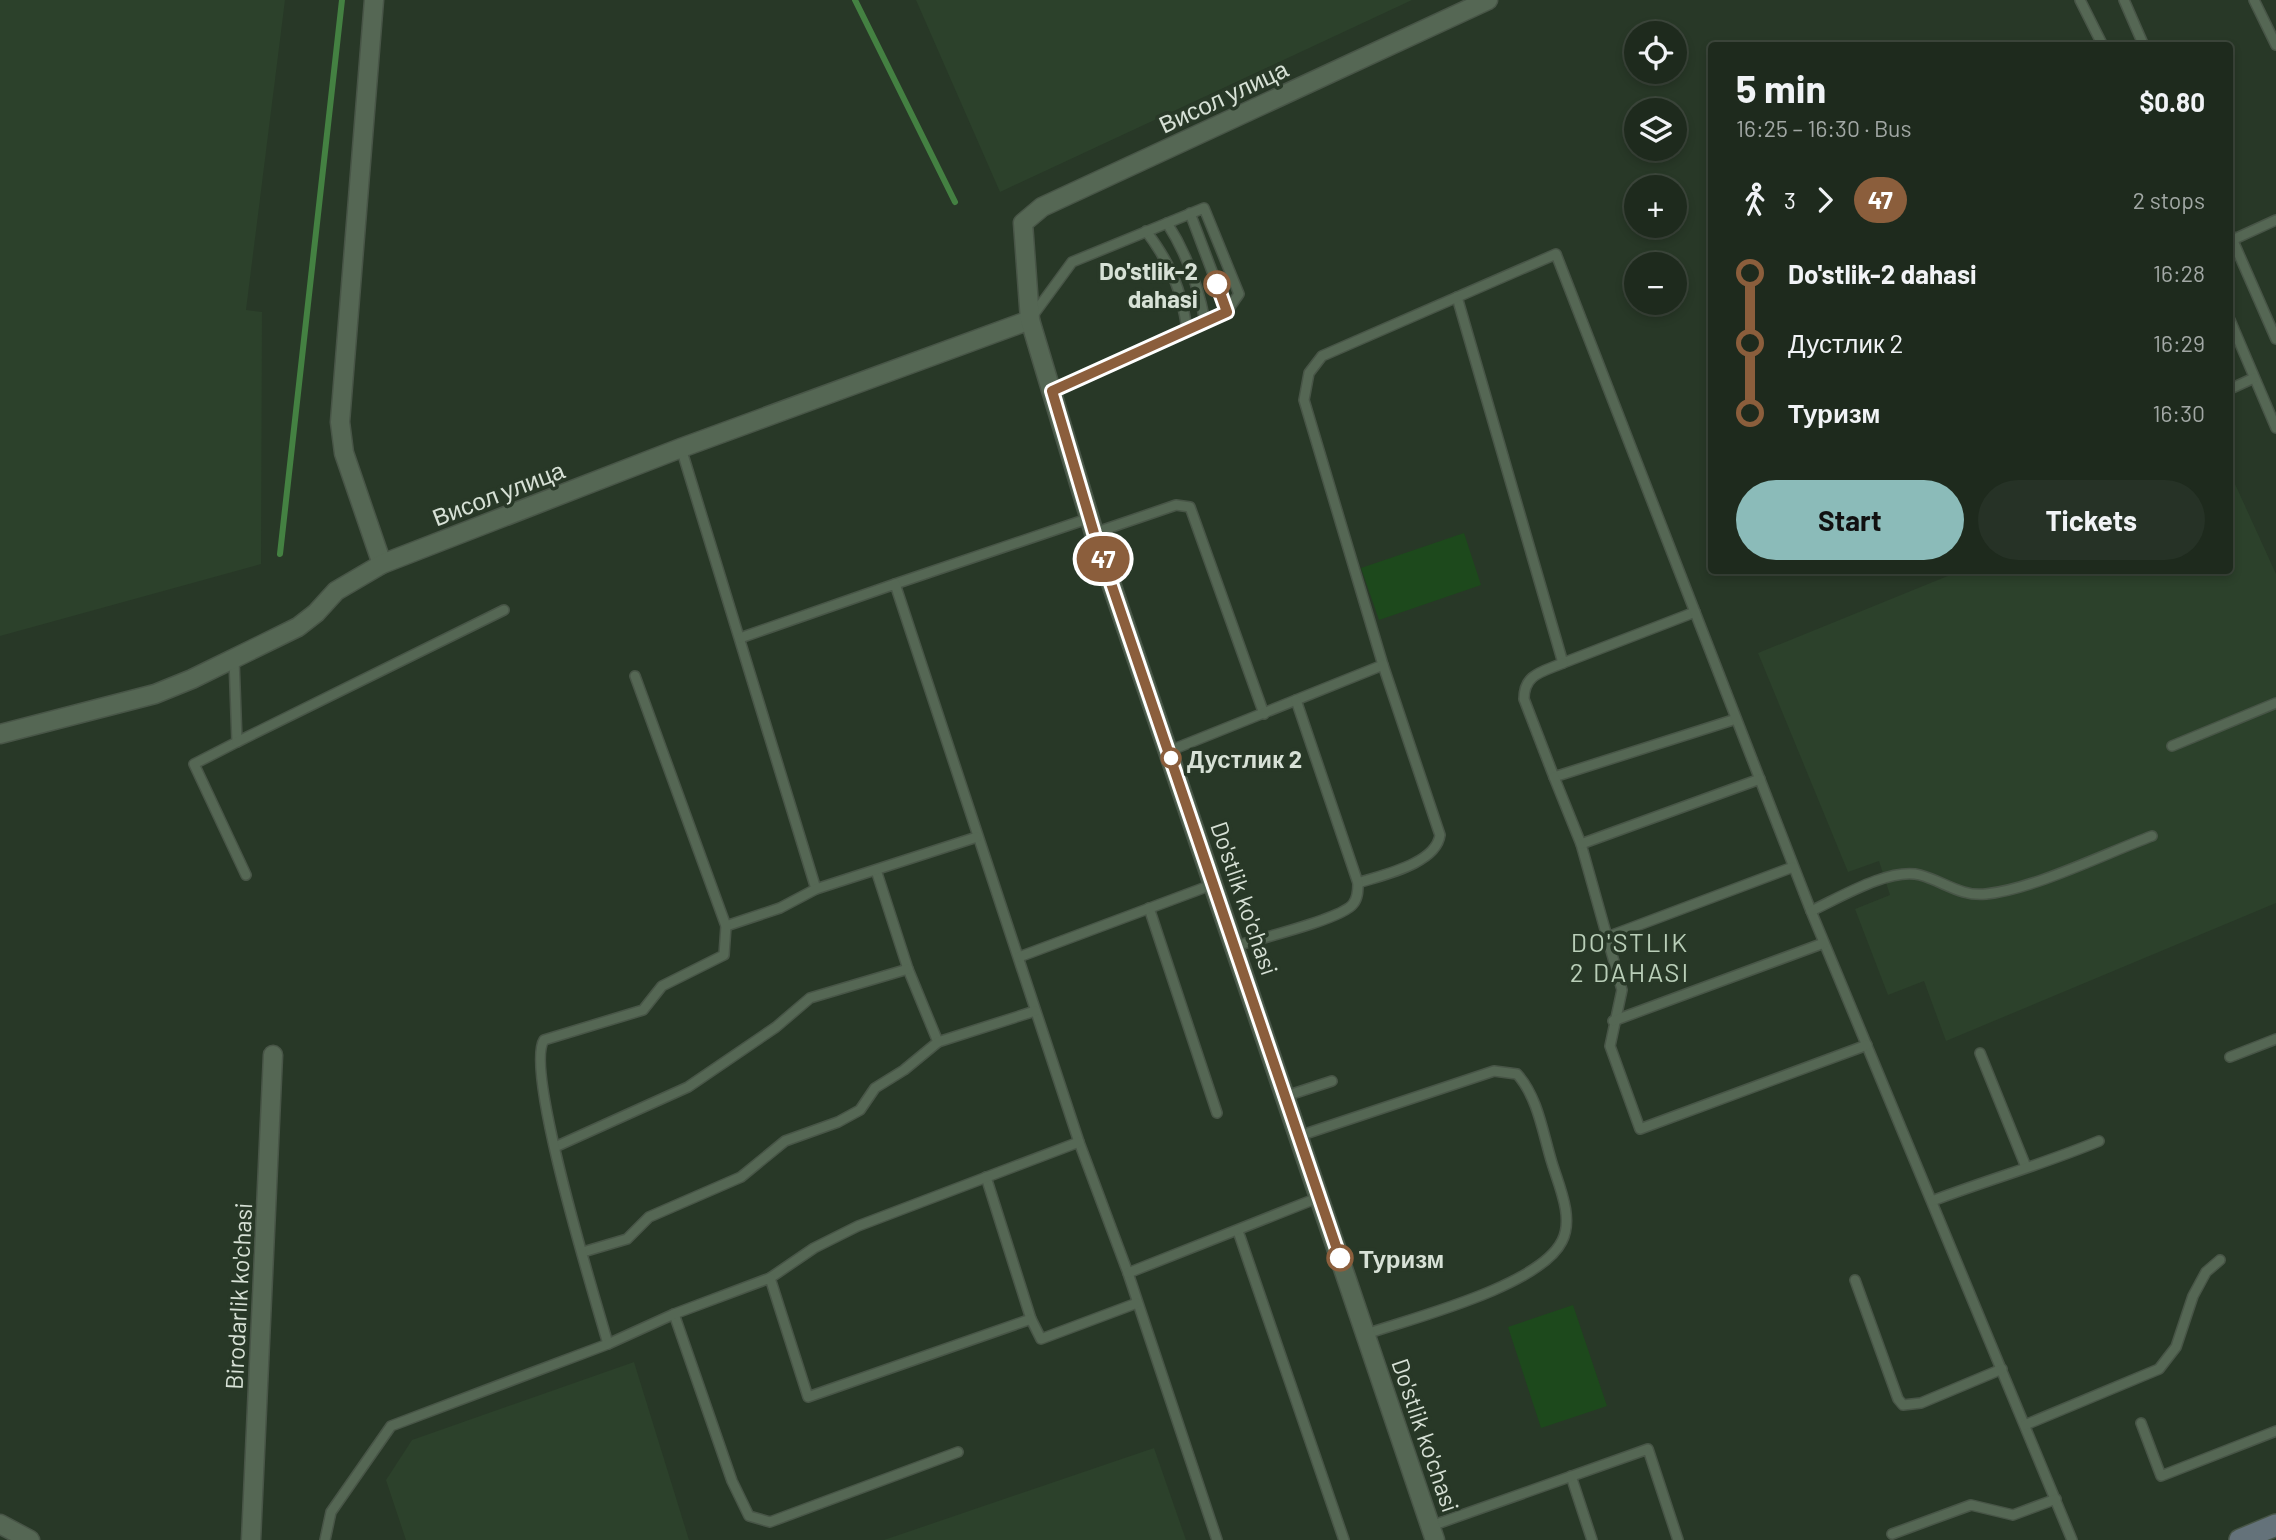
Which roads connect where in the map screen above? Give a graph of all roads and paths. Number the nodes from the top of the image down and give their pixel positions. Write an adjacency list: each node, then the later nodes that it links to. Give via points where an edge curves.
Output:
1 (374, 0): 29 (street, via 340,422 344,453)
2 (1488, 0): 15 (street, Висол улица, via 1042,207 1023,223)
3 (2080, 0): 6 (lane)
4 (2124, 0): 7 (lane)
5 (2254, 0): 8 (lane)
6 (2101, 42)
7 (2142, 42)
8 (2276, 45)
9 (1190, 213): 11 (lane); 17 (lane); 17 (lane, via 1204,208 1239,294)
10 (2276, 220): 13 (lane)
11 (1167, 223): 12 (lane); 19 (lane, via 1199,289)
12 (1146, 232): 18 (lane, via 1072,262); 21 (lane, via 1168,260 1183,301)
13 (2233, 237)
14 (2233, 245): 22 (lane)
15 (1024, 268): 18 (street, Do'stlik ko'chasi)
16 (1457, 297): 32 (lane, via 1556,254); 35 (lane); 36 (lane, via 1322,356 1309,373 1304,400 1315,444)
17 (1227, 312): 19 (lane)
18 (1030, 320): 25 (street, Do'stlik ko'chasi); 27 (street, Висол улица)
19 (1205, 321): 21 (lane)
20 (2233, 327): 23 (lane)
21 (1187, 329): 25 (lane)
22 (2276, 339)
23 (2255, 378): 24 (lane); 26 (lane)
24 (2233, 388)
25 (1052, 391): 28 (street, Do'stlik ko'chasi)
26 (2276, 428)
27 (681, 448): 29 (street, Висол улица); 33 (lane)
28 (1092, 526): 30 (lane); 40 (lane, via 1176,505 1190,507); 45 (street, Do'stlik ko'chasi)
29 (382, 564): 34 (street, Висол улица, via 336,591 299,627)
30 (895, 584): 33 (lane); 49 (lane)
31 (504, 610): 43 (lane)
32 (1695, 612): 35 (lane); 41 (lane)
33 (740, 638): 56 (lane)
34 (234, 657): 42 (street, Висол улица, via 155,694); 43 (lane)
35 (1563, 663): 46 (lane, via 1529,677 1524,686 1524,699)
36 (1383, 665): 38 (lane); 54 (lane, via 1440,835 1433,851 1420,860)
37 (635, 676): 59 (lane)
38 (1296, 700): 40 (lane); 54 (lane)
39 (2276, 703): 44 (lane)
40 (1264, 714): 45 (lane)
41 (1737, 719): 46 (lane); 47 (lane)
42 (0, 734)
43 (237, 742): 53 (lane, via 194,764)
44 (2172, 746)
45 (1169, 751): 55 (street, Do'stlik ko'chasi)
46 (1554, 777): 50 (lane)
47 (1760, 779): 50 (lane); 51 (lane)
48 (2152, 836): 58 (lane, via 2011,890 1983,895 1905,873)
49 (977, 837): 52 (lane); 63 (lane)
50 (1581, 844): 60 (lane)
51 (1794, 867): 58 (lane); 60 (lane)
52 (876, 870): 56 (lane); 64 (lane)
53 (246, 875)
54 (1358, 883): 62 (lane, via 1354,903 1347,909)
55 (1214, 884): 57 (lane); 62 (street, Do'stlik ko'chasi)
56 (816, 889): 59 (lane, via 780,908)
57 (1149, 908): 63 (lane); 75 (lane)
58 (1811, 911): 61 (lane)
59 (726, 926): 79 (lane, via 724,955 662,986 643,1010 544,1040 539,1069)
60 (1606, 937): 66 (lane, via 1622,990)
61 (1824, 943): 66 (lane); 69 (lane)
62 (1236, 946): 74 (street, Do'stlik ko'chasi)
63 (1019, 957): 65 (lane)
64 (908, 969): 68 (lane); 79 (lane, via 810,998 688,1087)
65 (1035, 1011): 68 (lane); 78 (lane)
66 (1614, 1021): 69 (lane, via 1610,1046 1640,1129)
67 (2276, 1039): 72 (lane)
68 (938, 1042): 85 (lane, via 875,1088 860,1110 785,1141 741,1177 649,1217 627,1239)
69 (1867, 1045): 83 (lane)
70 (1980, 1053): 80 (lane)
71 (273, 1055): 107 (street, Birodarlik ko'chasi)
72 (2230, 1058)
73 (1332, 1082): 74 (lane)
74 (1286, 1096): 76 (street, Do'stlik ko'chasi)
75 (1217, 1112)
76 (1299, 1136): 82 (street, Do'stlik ko'chasi); 93 (lane, via 1494,1071 1517,1074 1535,1107 1565,1205 1567,1225 1562,1241 1548,1258 1501,1288)
77 (2099, 1141): 80 (lane, via 2048,1163)
78 (1079, 1142): 81 (lane); 87 (lane)
79 (555, 1147): 85 (lane)
80 (2026, 1167): 83 (lane)
81 (986, 1177): 88 (lane, via 858,1226 814,1248); 92 (lane)
82 (1320, 1197): 84 (lane); 93 (street, Do'stlik ko'chasi)
83 (1932, 1201): 95 (lane)
84 (1238, 1231): 87 (lane); 110 (lane)
85 (583, 1252): 94 (lane)
86 (2220, 1259): 97 (lane, via 2206,1272 2176,1347 2159,1369)
87 (1128, 1273): 90 (lane)
88 (771, 1278): 91 (lane); 92 (lane, via 808,1397)
89 (1855, 1280): 95 (lane, via 1903,1405 1921,1403)
90 (1138, 1303): 92 (lane, via 1041,1339); 109 (lane)
91 (674, 1314): 94 (lane); 99 (lane, via 732,1481 749,1516 759,1521 769,1522)
92 (1031, 1320)
93 (1366, 1334): 104 (street, Do'stlik ko'chasi)
94 (608, 1344): 108 (lane, via 391,1426 331,1512)
95 (2002, 1369): 97 (lane)
96 (2141, 1423): 98 (lane, via 2161,1476)
97 (2025, 1425): 101 (lane)
98 (2276, 1431)
99 (958, 1451)
100 (1571, 1476): 104 (lane); 111 (lane); 112 (lane, via 1648,1449)
101 (2056, 1499): 105 (lane, via 2013,1515 1971,1505); 113 (lane)
102 (0, 1524): 106 (street)
103 (2276, 1525): 114 (street)
104 (1433, 1533)
105 (1892, 1534)
106 (30, 1540)
107 (251, 1540)
108 (325, 1540)
109 (1217, 1540)
110 (1344, 1540)
111 (1592, 1540)
112 (1678, 1540)
113 (2072, 1540)
114 (2240, 1540)

